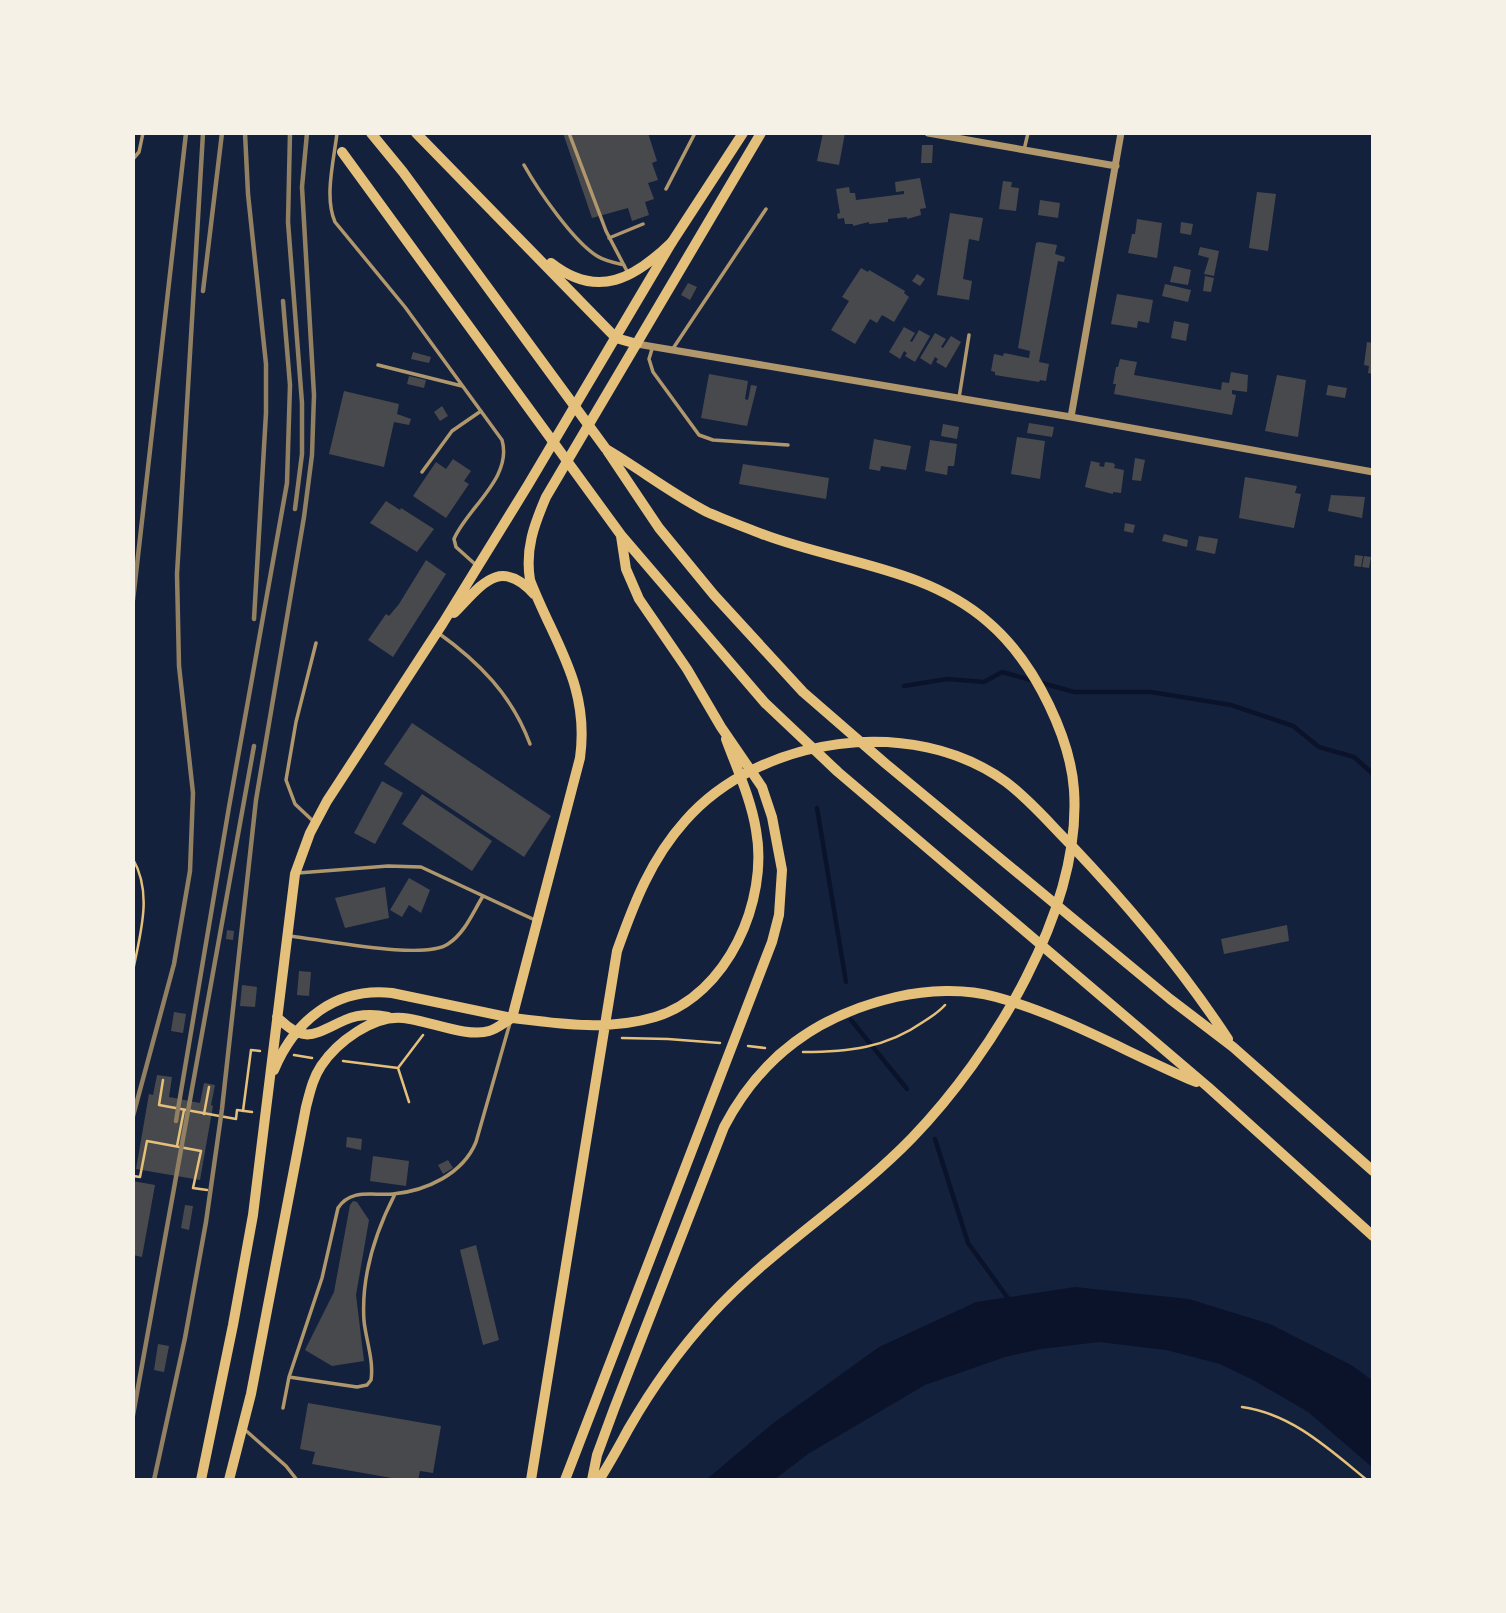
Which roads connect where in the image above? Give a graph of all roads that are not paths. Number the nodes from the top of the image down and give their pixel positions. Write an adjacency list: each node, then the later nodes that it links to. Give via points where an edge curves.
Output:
1 (143, 133): 14 (lane)
2 (337, 133): 30 (lane, via 331,193 335,222)
3 (371, 133): 35 (highway)
4 (416, 133): 21 (highway)
5 (569, 133): 20 (lane)
6 (695, 133): 17 (lane)
7 (761, 133): 26 (main road)
8 (928, 133): 12 (street)
9 (1028, 133): 12 (lane)
10 (1121, 133): 16 (street)
11 (740, 134): 22 (main road)
12 (1024, 150): 16 (street)
13 (342, 152): 38 (highway)
14 (133, 159)
15 (524, 165): 23 (lane, via 538,190 585,246)
16 (1116, 166): 33 (street)
17 (666, 189)
18 (766, 209): 28 (lane)
19 (643, 225): 20 (lane)
20 (610, 238): 23 (lane)
21 (522, 240): 23 (highway, via 576,279 616,280); 25 (highway)
22 (673, 242): 23 (highway, via 649,264); 25 (main road)
23 (626, 270)
24 (969, 335): 31 (lane)
25 (616, 338): 26 (highway); 39 (main road)
26 (637, 344): 27 (street); 40 (main road, via 546,497 531,532 527,564)
27 (653, 347): 28 (street); 34 (lane, via 649,359 653,372 699,435)
28 (672, 350): 31 (street)
29 (378, 365): 30 (lane)
30 (464, 387): 32 (lane)
31 (959, 398): 33 (street)
32 (481, 411): 36 (lane, via 452,431); 39 (lane, via 502,440 503,460 454,539 456,547)
33 (1071, 416): 37 (street)
34 (788, 445)
35 (606, 449): 54 (highway, via 659,528 803,692); 69 (highway, via 720,517 955,597 988,622 1028,665 1060,728 1074,790 1069,852 1055,906 1018,991 972,1068 910,1140 713,1312 664,1374)
36 (422, 472)
37 (1373, 472)
38 (621, 535): 43 (highway, via 626,569 639,599); 56 (highway, via 803,741)
39 (478, 566): 41 (main road)
40 (536, 597): 41 (main road, via 515,578 501,576 486,582); 48 (main road, via 571,673 583,726 580,758)
41 (440, 628): 44 (lane, via 505,694); 45 (main road)
42 (316, 643): 45 (lane, via 286,780 295,804)
43 (721, 727): 52 (highway, via 752,814 759,859 744,928 718,971 700,990 656,1017 602,1026); 67 (highway, via 762,787 767,803 782,870 779,915)
44 (530, 744)
45 (315, 823): 46 (main road)
46 (295, 874): 47 (lane, via 414,866); 49 (main road)
47 (483, 896): 48 (lane); 49 (lane, via 455,939 435,950)
48 (539, 922): 52 (main road)
49 (286, 936): 50 (main road)
50 (277, 1017): 53 (main road); 55 (main road)
51 (392, 1017): 52 (main road, via 471,1032 484,1032); 53 (main road, via 357,1016 318,1034); 62 (main road, via 373,1023 342,1044 316,1076)
52 (512, 1018): 53 (main road, via 374,991 332,1003); 58 (lane, via 472,1152 444,1180)
53 (296, 1033): 55 (main road)
54 (1233, 1047): 57 (highway); 66 (highway, via 1182,972 1100,876 1005,781 936,751 862,742 811,749 729,782 674,834 644,879 612,970)
55 (269, 1082): 63 (main road, via 250,1228)
56 (1208, 1087): 59 (highway); 68 (highway, via 1049,1015 993,996 955,991 916,992 870,1003 798,1038 752,1083 724,1127 614,1409)
57 (1373, 1171)
58 (395, 1194): 60 (lane, via 352,1195 338,1208 319,1289); 60 (lane, via 376,1233 364,1296 372,1380 357,1387)
59 (1373, 1236)
60 (289, 1377): 61 (lane)
61 (283, 1408)
62 (242, 1427): 64 (main road); 65 (lane)
63 (201, 1480)
64 (229, 1480)
65 (297, 1480)
66 (531, 1480)
67 (565, 1480)
68 (592, 1480)
69 (600, 1480)

